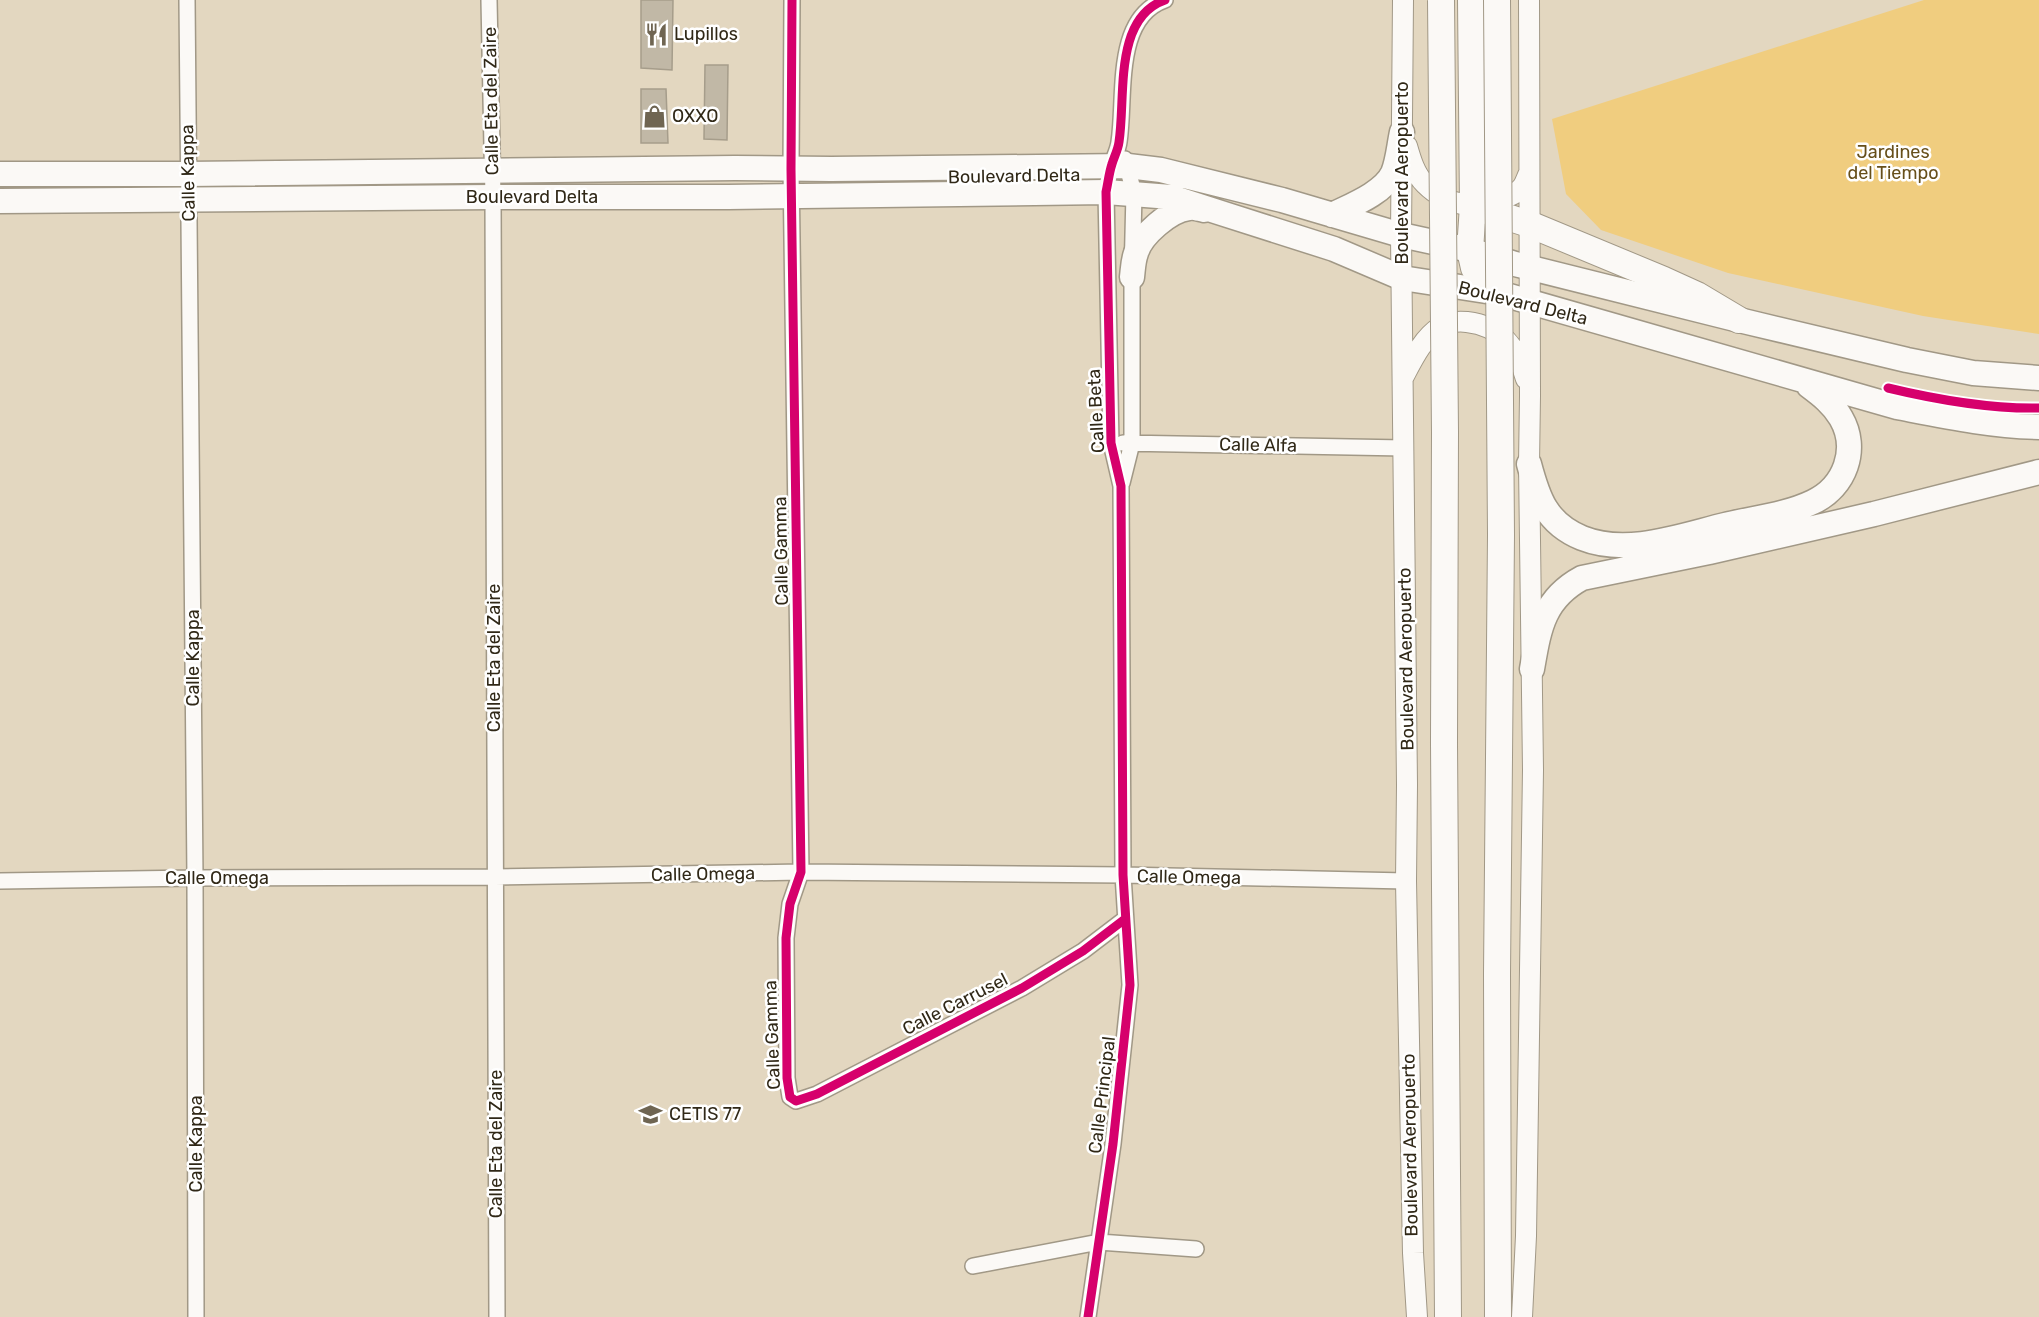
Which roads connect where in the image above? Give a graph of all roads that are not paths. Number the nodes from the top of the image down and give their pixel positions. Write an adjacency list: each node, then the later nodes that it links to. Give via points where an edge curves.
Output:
1 (187, 0): 16 (street, Calle Kappa)
2 (489, 0): 13 (street, Calle Eta del Zaire)
3 (792, 0): 12 (street, Calle Gamma)
4 (1165, 0): 11 (street, Calle Beta, via 1146,10 1131,34)
5 (1400, 0): 10 (street, Boulevard Aeropuerto)
6 (1441, 0): 62 (highway, Boulevard Aeropuerto, bridge)
7 (1471, 0): 23 (highway)
8 (1497, 0): 63 (highway, bridge, via 1501,524)
9 (1529, 0): 14 (street)
10 (1402, 132): 23 (street, via 1411,161 1424,183 1446,199); 25 (main road, via 1392,176 1384,186); 27 (street, Boulevard Aeropuerto)
11 (1119, 159): 12 (main road, Boulevard Delta); 17 (street, Calle Beta); 18 (street, Calle Beta); 25 (main road, Boulevard Delta)
12 (791, 169): 13 (main road, Boulevard Delta); 19 (street, Calle Gamma)
13 (492, 170): 16 (main road, Boulevard Delta); 20 (street, Calle Eta del Zaire)
14 (1528, 173): 23 (street, via 1514,194); 26 (street)
15 (0, 174): 16 (main road, Boulevard Delta)
16 (187, 174): 21 (street, Calle Kappa)
17 (1106, 192): 18 (main road, Boulevard Delta); 19 (main road, Boulevard Delta); 40 (street, Calle Beta)
18 (1134, 193): 24 (main road, Boulevard Delta, via 1172,197); 30 (street, Calle Beta)
19 (792, 195): 20 (main road, Boulevard Delta); 47 (street, Calle Gamma)
20 (493, 197): 21 (main road, Boulevard Delta); 50 (street, Calle Eta del Zaire)
21 (187, 200): 22 (main road, Boulevard Delta); 49 (street, Calle Kappa)
22 (0, 201)
23 (1473, 207): 26 (highway); 28 (highway)
24 (1219, 212): 30 (main road, via 1189,208 1161,221 1136,252); 31 (main road, Boulevard Delta, via 1334,249)
25 (1332, 215): 27 (main road, Boulevard Delta)
26 (1529, 224): 29 (street); 34 (highway, via 1664,280)
27 (1401, 236): 28 (main road, Boulevard Delta); 31 (street, Boulevard Aeropuerto)
28 (1470, 250): 29 (main road, Boulevard Delta); 32 (highway, via 1480,277)
29 (1529, 268): 33 (street); 34 (main road, Boulevard Delta)
30 (1132, 277): 41 (street, Calle Beta)
31 (1402, 278): 32 (main road, Boulevard Delta); 35 (street, Boulevard Aeropuerto)
32 (1499, 293): 33 (main road, Boulevard Delta)
33 (1530, 301): 37 (main road, Boulevard Delta); 38 (street)
34 (1739, 320): 36 (main road, Boulevard Delta, via 1973,373)
35 (1404, 376): 38 (street, via 1440,327 1457,321 1483,324 1498,332 1513,348); 42 (street, Boulevard Aeropuerto)
36 (2039, 378)
37 (1800, 380): 39 (main road, Boulevard Delta, via 1942,416); 43 (main road, via 1840,416 1847,429 1848,464 1827,494 1777,514 1654,542 1600,544 1581,538 1550,515 1538,498)
38 (1530, 396): 43 (street)
39 (2039, 427)
40 (1111, 443): 41 (street, Calle Alfa); 45 (street, Calle Beta)
41 (1132, 443): 42 (street, Calle Alfa); 45 (street, Calle Beta)
42 (1404, 448): 52 (street, Boulevard Aeropuerto)
43 (1528, 464): 46 (street)
44 (2039, 472): 46 (main road, via 1874,514 1582,578 1559,594 1548,609)
45 (1121, 486): 48 (street, Calle Beta)
46 (1532, 669): 64 (street, via 1531,939)
47 (801, 872): 48 (street, Calle Omega); 50 (street, Calle Omega); 54 (street, Calle Gamma, via 790,904 786,938 787,1078)
48 (1123, 875): 52 (street, Calle Omega); 53 (street, Calle Principal)
49 (195, 878): 50 (street, Calle Omega); 51 (street, Calle Omega); 58 (street, Calle Kappa)
50 (495, 878): 59 (street, Calle Eta del Zaire)
51 (0, 881)
52 (1406, 881): 61 (street, Boulevard Aeropuerto, via 1413,1253)
53 (1125, 920): 54 (street, Calle Carrusel, via 1022,988 817,1094); 55 (street, Calle Principal, via 1130,985 1128,1018)
54 (792, 1099)
55 (1099, 1242): 56 (street); 57 (street); 60 (street, Calle Principal)
56 (1196, 1249)
57 (973, 1266)
58 (196, 1317)
59 (497, 1317)
60 (1088, 1317)
61 (1418, 1317)
62 (1448, 1317)
63 (1498, 1317)
64 (1522, 1317)

